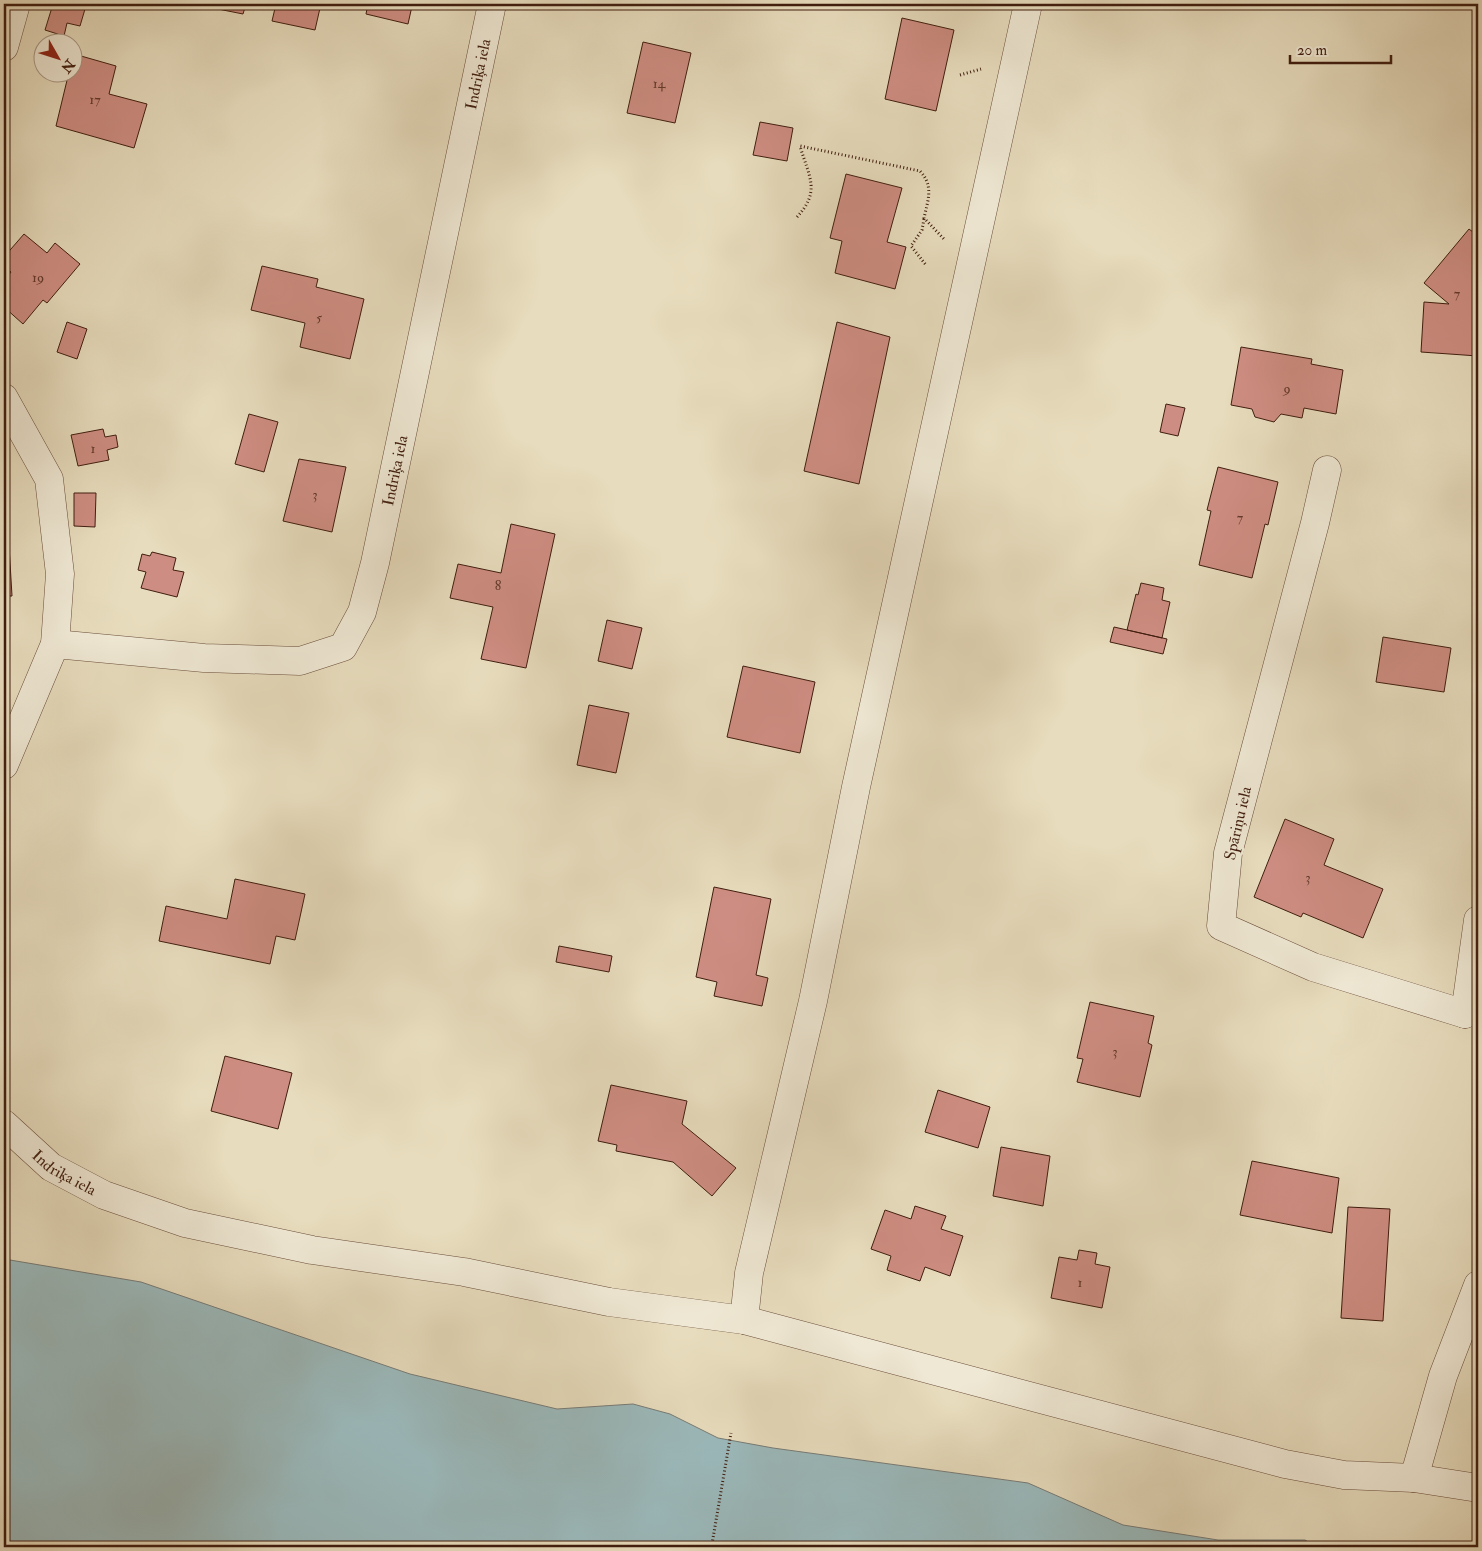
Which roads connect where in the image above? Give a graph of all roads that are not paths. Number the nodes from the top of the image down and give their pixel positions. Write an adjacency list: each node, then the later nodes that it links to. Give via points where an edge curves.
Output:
1 (16, 4): 4 (street)
2 (492, 4): 7 (street, Indriķa iela, via 375,563 362,612 343,647 300,661 204,658)
3 (1028, 4): 13 (street, via 856,787 814,1002 749,1274)
4 (4, 47)
5 (4, 398): 7 (street, via 49,480 60,574)
6 (1327, 470): 10 (street, Spāriņu iela, via 1228,853 1221,926 1313,967)
7 (55, 644): 8 (street)
8 (4, 764)
9 (1478, 920): 10 (street)
10 (1472, 1022)
11 (4, 1124): 13 (street, Indriķa iela, via 51,1167 104,1195 185,1222 312,1250 464,1272 610,1302)
12 (1478, 1285): 14 (street, via 1443,1376)
13 (744, 1320): 14 (street, Indriķa iela, via 1285,1464 1344,1475)
14 (1414, 1478): 15 (street, Indriķa iela)
15 (1478, 1488)

